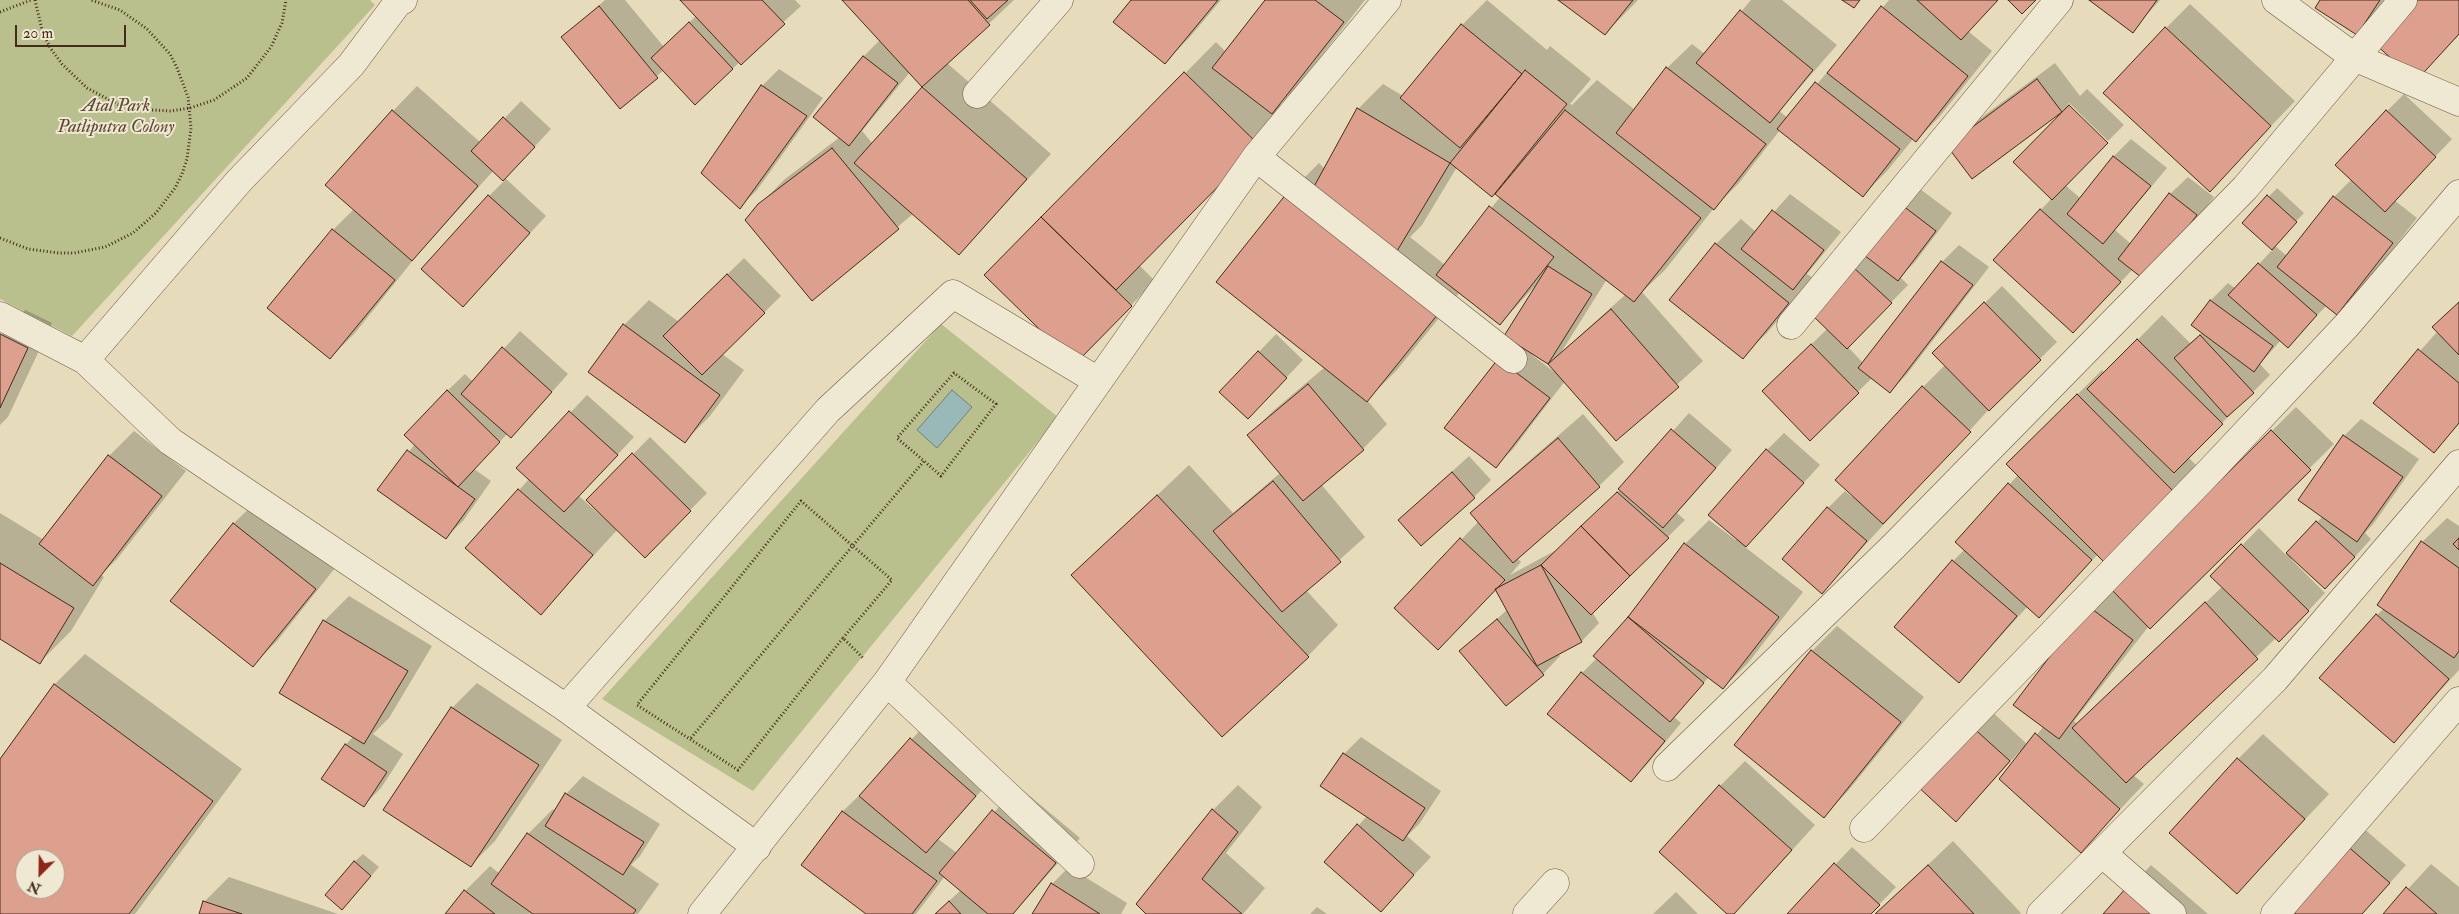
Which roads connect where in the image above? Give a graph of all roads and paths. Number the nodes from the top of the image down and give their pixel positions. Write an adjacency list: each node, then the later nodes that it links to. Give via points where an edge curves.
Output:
1 (31, 0): 11 (path)
2 (35, 0): 15 (path, via 43,34 62,64 87,88 119,105 136,109 172,111)
3 (91, 0): 15 (path, via 120,10 159,41 177,68)
4 (286, 0): 15 (path, via 277,35 256,69 226,94)
5 (400, 0): 22 (street, via 351,65 239,181)
6 (1060, 0): 13 (street)
7 (1387, 0): 16 (street)
8 (2059, 0): 20 (street)
9 (2276, 0): 12 (street)
10 (2403, 0): 12 (street)
11 (0, 12)
12 (2354, 57): 14 (street); 32 (street, via 2245,188 1893,547)
13 (977, 94)
14 (2459, 102)
15 (190, 108): 18 (path, via 190,143 182,174 166,201 133,233 105,247 74,253 28,249)
16 (1256, 157): 21 (street); 23 (street)
17 (2459, 194): 33 (street, via 2327,346 2210,471)
18 (0, 238)
19 (0, 316): 22 (street)
20 (1791, 324)
21 (1513, 359)
22 (85, 360): 30 (street, via 170,441)
23 (1098, 381): 28 (street); 30 (street, via 953,294 828,410)
24 (924, 461): 24 (path, via 897,438 954,373 996,404 941,476); 26 (path)
25 (2459, 464): 35 (street, via 2275,679)
26 (853, 546): 27 (path, via 892,580); 31 (path); 31 (path, via 801,501 637,705)
27 (843, 638): 28 (path); 31 (path, via 738,770)
28 (887, 682): 34 (street); 36 (street)
29 (2459, 701): 42 (street)
30 (566, 708): 34 (street)
31 (691, 738)
32 (1667, 766)
33 (1864, 828)
34 (758, 847): 38 (street)
35 (2102, 853): 40 (street); 41 (street)
36 (1080, 864)
37 (1555, 883): 39 (street)
38 (702, 914)
39 (1527, 914)
40 (2041, 914)
41 (2172, 914)
42 (2275, 914)

